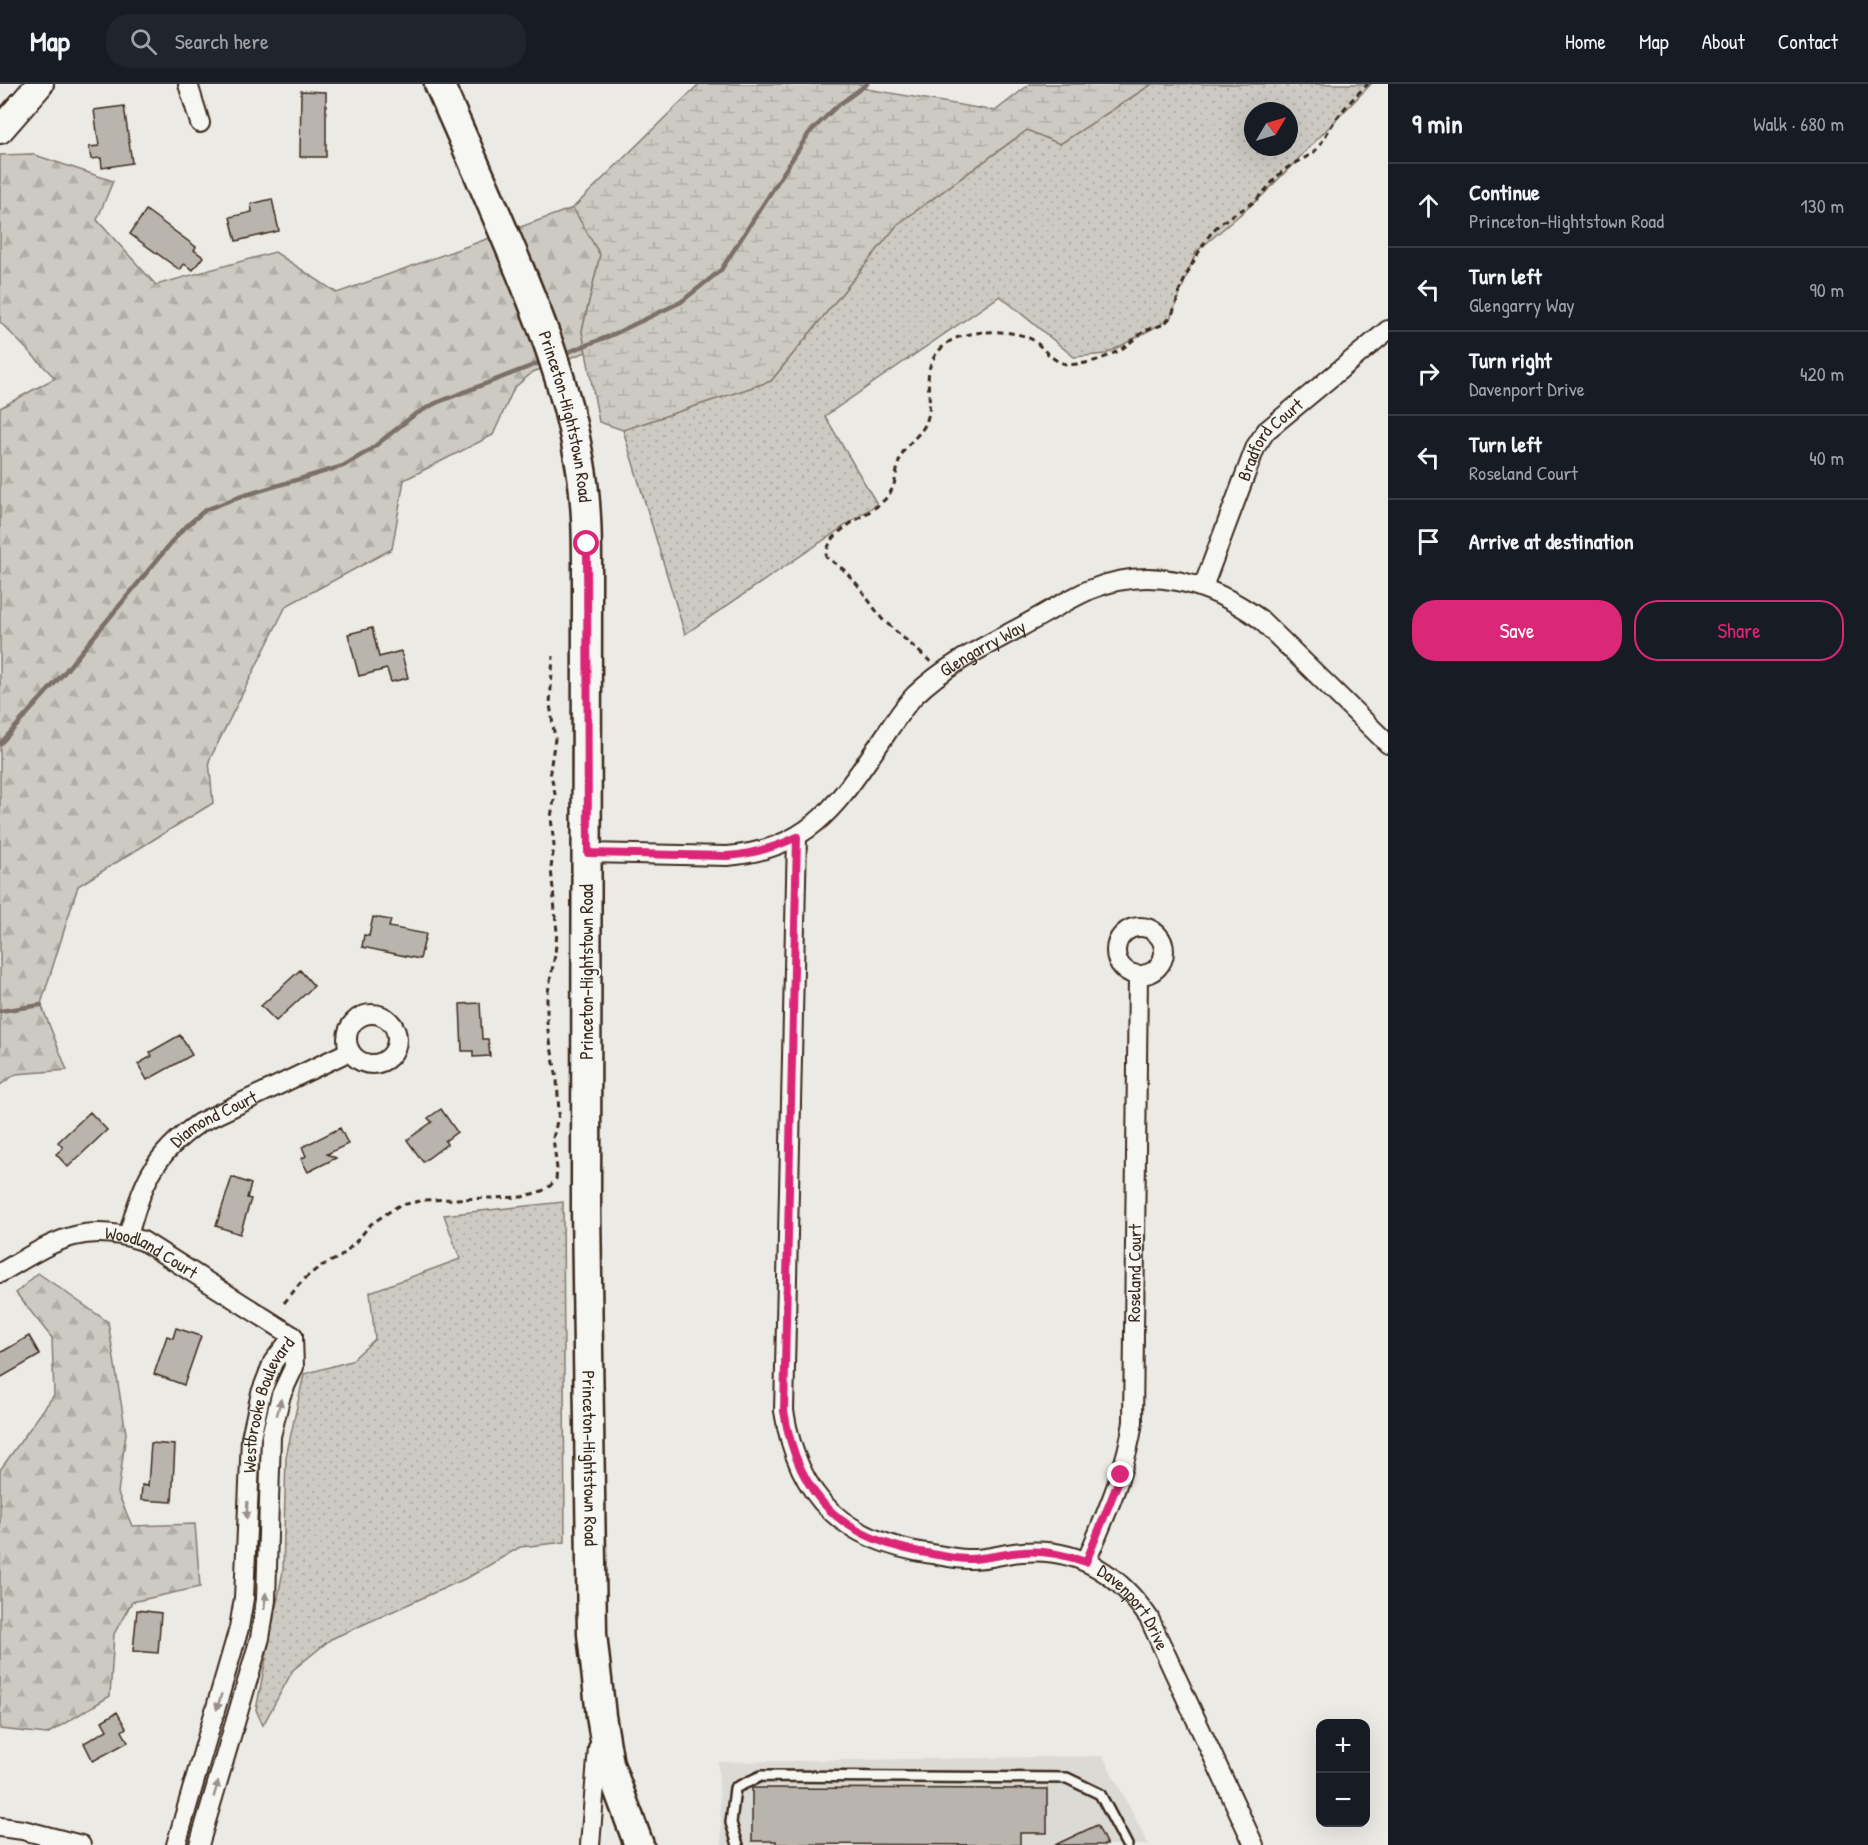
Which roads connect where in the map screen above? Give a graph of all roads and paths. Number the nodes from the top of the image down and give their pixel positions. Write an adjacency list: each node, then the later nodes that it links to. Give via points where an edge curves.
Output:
1 (23, 84): 6 (street)
2 (40, 84): 8 (street)
3 (188, 84): 7 (street)
4 (439, 84): 15 (main road, Princeton-Hightstown Road, via 547,336 581,466 587,575)
5 (1368, 84): 12 (path, via 1338,117 1314,153 1278,175 1257,198 1220,223 1181,288 1173,313 1160,327 1149,328 1116,353 1081,363 1055,360 1031,339 1012,333 968,333 936,354 928,376 927,419 901,457 892,490 875,509 835,537 826,552 826,557 857,584 882,619)
6 (0, 111)
7 (200, 123)
8 (0, 130)
9 (1388, 330): 10 (street, Bradford Court, via 1266,431 1256,446)
10 (1203, 587): 13 (street, Glengarry Way, via 1236,602 1260,619); 14 (street, Glengarry Way, via 1152,579 1102,586 957,661 914,696 832,808)
11 (553, 656): 20 (path, via 550,704 555,739 550,770 555,794 551,868 557,932 547,1025 558,1079 559,1113 553,1138 556,1179 542,1191 522,1197 424,1200 398,1206 371,1224 340,1257 318,1267)
12 (931, 662)
13 (1388, 744)
14 (797, 837): 15 (street, Glengarry Way, via 773,848 727,856); 22 (street, Davenport Drive, via 784,1411 796,1462 824,1504 859,1532 881,1543 967,1559 1045,1552)
15 (588, 853): 23 (main road, Princeton-Hightstown Road, via 589,1476 592,1634)
16 (1138, 975): 22 (street, Roseland Court, via 1133,1422 1121,1475)
17 (350, 1051): 18 (street, Diamond Court, via 199,1123 180,1136 163,1154 140,1192)
18 (128, 1236): 19 (street, Woodland Court, via 92,1232 72,1236 54,1242); 21 (street, Woodland Court, via 143,1241)
19 (0, 1274)
20 (284, 1303)
21 (293, 1336): 26 (street, Westbrooke Boulevard, one-way to 26, via 273,1362 261,1393 251,1438 244,1598 239,1628); 27 (street, Westbrooke Boulevard, one-way to 21, via 260,1638 266,1600 272,1436 294,1367)
22 (1086, 1562): 32 (street, Davenport Drive, via 1122,1584 1149,1618)
23 (601, 1716): 28 (street); 29 (main road, Princeton-Hightstown Road, via 609,1764)
24 (0, 1827): 25 (street)
25 (81, 1845)
26 (176, 1845)
27 (199, 1845)
28 (590, 1845)
29 (639, 1845)
30 (738, 1845): 31 (lane, via 731,1823 735,1788 761,1776 1067,1778 1100,1794)
31 (1126, 1845)
32 (1254, 1845)

